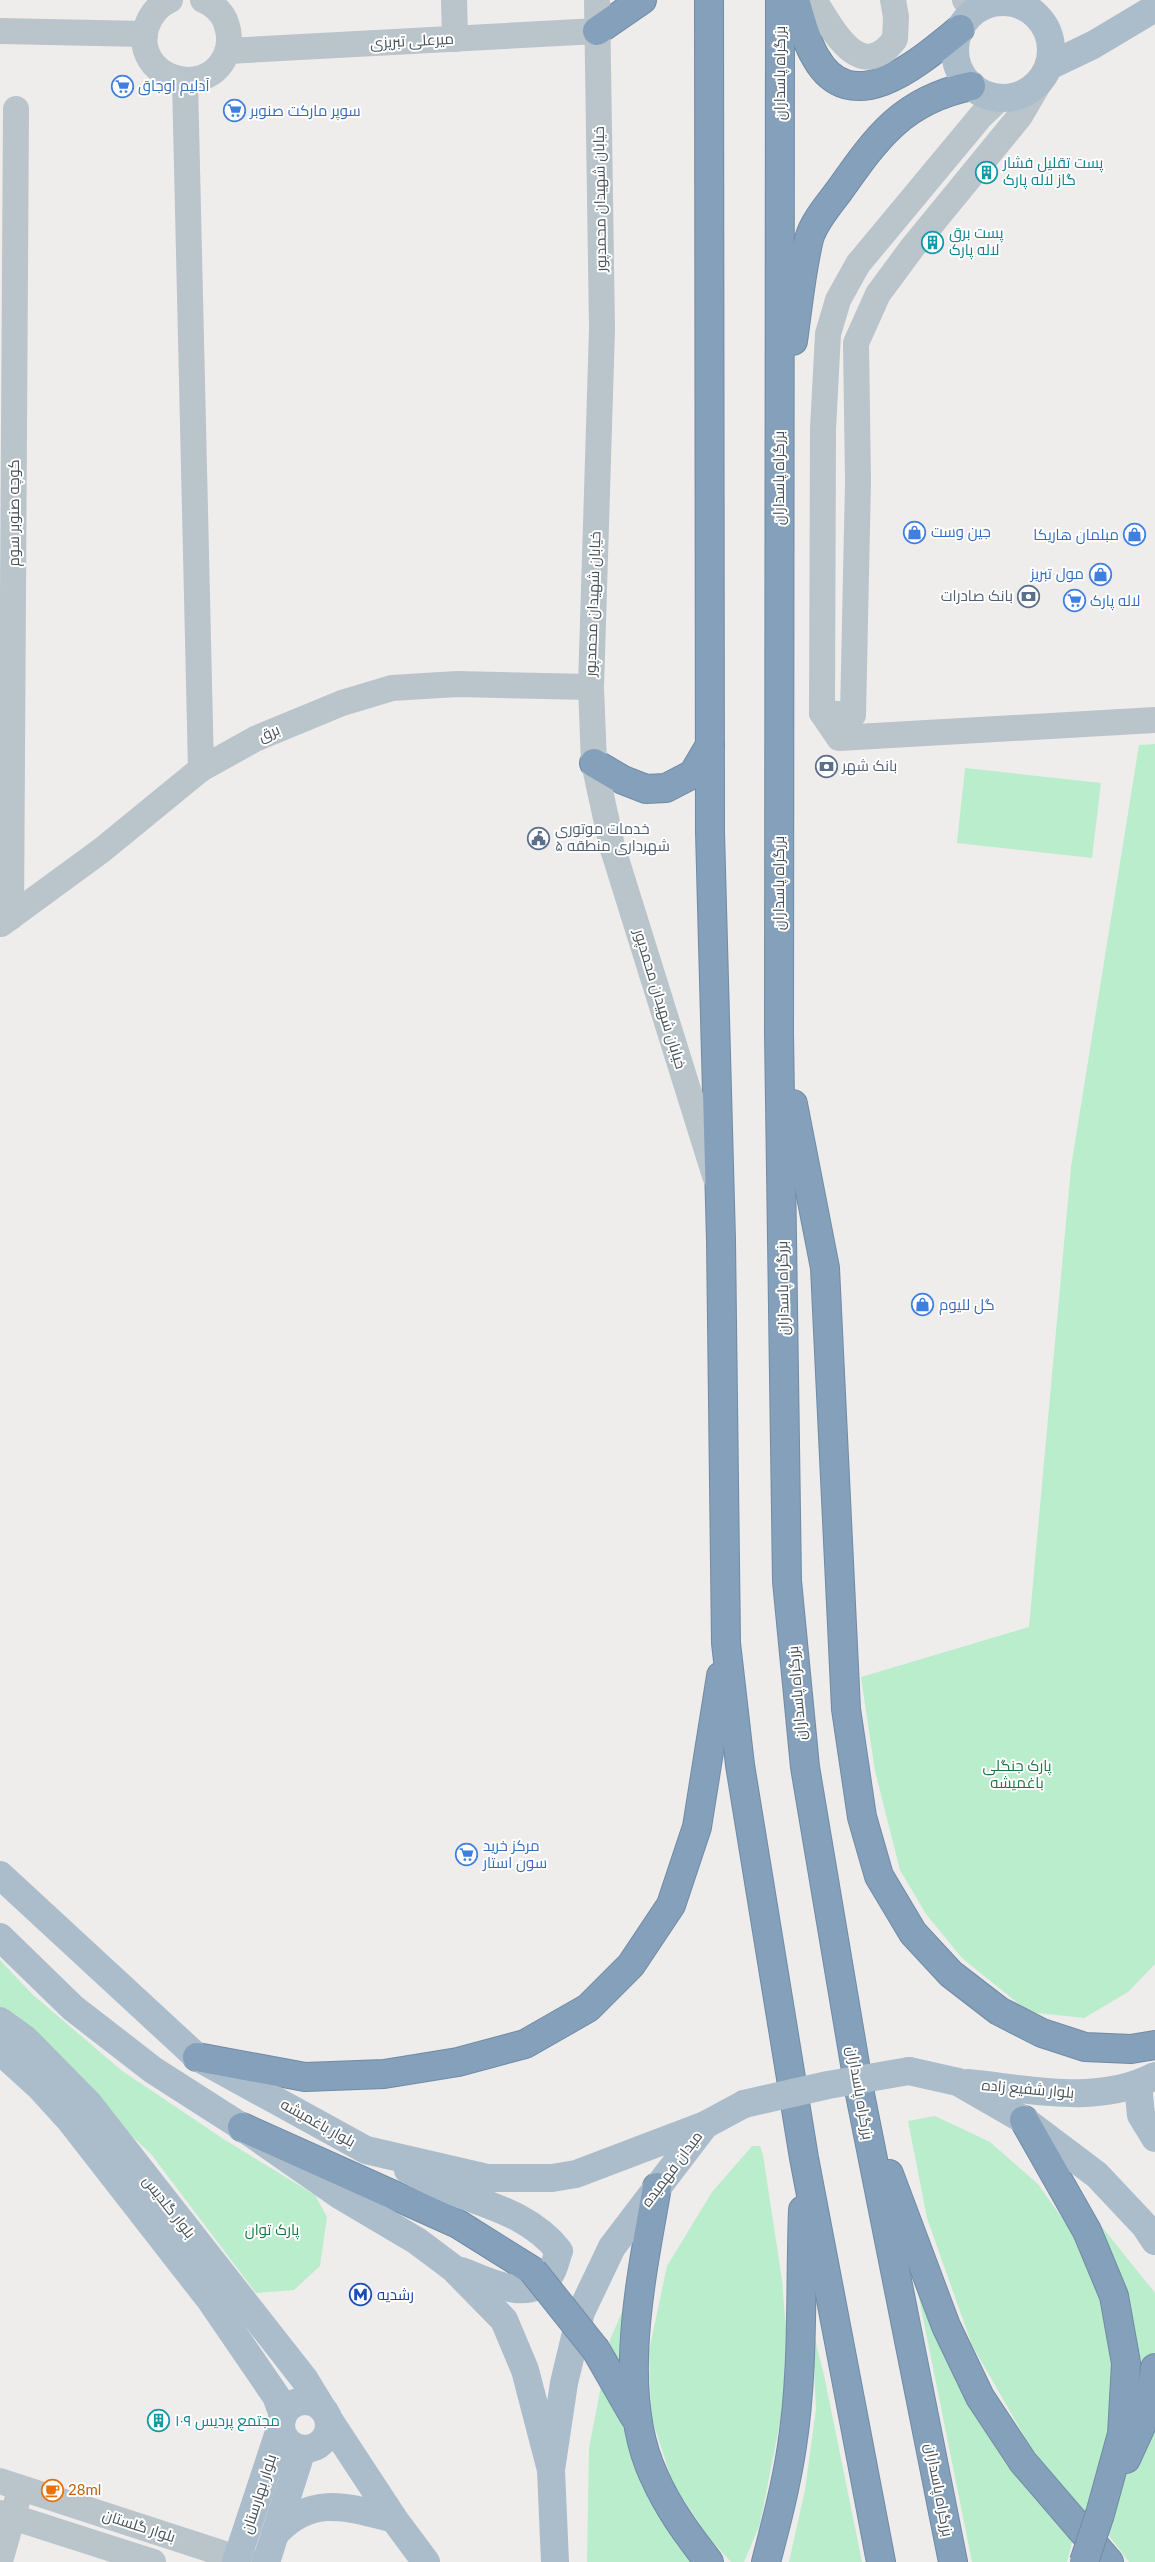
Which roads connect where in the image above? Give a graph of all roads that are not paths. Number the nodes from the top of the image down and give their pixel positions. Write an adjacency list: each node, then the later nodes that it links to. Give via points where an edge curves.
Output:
1 (170, 0): 17 (street, via 156,9)
2 (203, 0): 19 (street, via 219,11 226,23)
3 (454, 0): 18 (street)
4 (597, 0): 16 (street, خیابان شهیدان محمدپور)
5 (642, 0): 16 (highway)
6 (709, 0): 31 (highway)
7 (780, 0): 26 (highway, بزرگراه پاسداران)
8 (795, 0): 14 (highway, via 815,57 836,81 847,84 868,86 889,78 918,63)
9 (814, 0): 10 (street, via 845,46 862,57 881,54 895,39)
10 (893, 0)
11 (1025, 2): 12 (main road); 20 (main road, via 1050,38 1051,52)
12 (975, 3): 14 (main road)
13 (1155, 8): 20 (main road)
14 (960, 29): 22 (main road, via 956,59)
15 (0, 30): 17 (street)
16 (597, 31): 18 (street, میرعلی تبریزی); 28 (street, خیابان شهیدان محمدپور, via 602,329)
17 (144, 34): 21 (street, via 150,61 160,72)
18 (454, 39): 19 (street, میرعلی تبریزی)
19 (228, 51): 21 (street, via 212,74)
20 (1045, 73): 23 (main road, via 1029,91 1015,97); 27 (street, via 1020,116 878,294 856,343)
21 (185, 82): 33 (street)
22 (971, 86): 23 (main road); 26 (highway, via 944,91 921,102 892,124 858,163 810,237)
23 (1000, 98): 25 (street, via 981,116)
24 (16, 109): 34 (street, کوچه صنوبر سوم)
25 (858, 264): 27 (street, via 838,338 833,489); 29 (street, via 838,300 828,334 823,429)
26 (780, 419): 35 (highway, بزرگراه پاسداران)
27 (857, 489): 29 (street, via 853,716)
28 (591, 686): 32 (street, خیابان شهیدان محمدپور); 33 (street, برق, via 457,684 392,688 342,703 255,738)
29 (822, 714): 30 (street, via 839,738)
30 (1155, 720)
31 (710, 745): 32 (highway, via 693,774 666,788 646,789); 36 (highway)
32 (594, 763): 36 (street, خیابان شهیدان محمدپور, via 612,846)
33 (201, 769): 34 (street, برق, via 102,850)
34 (6, 920)
35 (779, 1033): 41 (highway, via 825,1268 846,1709 862,1817 879,1876 913,1933 951,1974 999,2011 1085,2048 1130,2050); 46 (highway, بزرگراه پاسداران, via 787,1582 804,1767)
36 (720, 1189): 37 (highway)
37 (726, 1643): 43 (highway, via 696,1827 671,1904 630,1965 588,2008 525,2044 458,2062 384,2074 305,2077); 52 (highway, via 740,1765)
38 (0, 1875): 43 (main road, بلوار باغمیشه)
39 (0, 1938): 49 (main road, via 73,2008 153,2070)
40 (0, 2021): 57 (main road, بلوار گلدیس, via 25,2039 88,2103 305,2380)
41 (1155, 2045)
42 (0, 2051): 58 (main road, بلوار گلدیس, via 69,2119 211,2301 276,2396)
43 (196, 2057): 51 (main road, بلوار باغمیشه)
44 (1147, 2080): 45 (main road, بلوار شفیع زاده, via 1078,2094); 50 (main road, via 1141,2115)
45 (958, 2082): 47 (main road, میدان فهمیده); 48 (main road, میدان فهمیده, bridge, via 909,2071 744,2104)
46 (860, 2094): 76 (highway, بزرگراه پاسداران); 78 (highway, via 946,2326 980,2397 1023,2462)
47 (1024, 2120): 54 (main road, میدان فهمیده, via 1098,2175); 63 (highway, via 1087,2231 1114,2296 1126,2363 1122,2434)
48 (705, 2125): 51 (main road, بلوار باغمیشه, via 576,2174 552,2178 487,2178); 53 (main road, میدان فهمیده)
49 (242, 2127): 55 (main road, via 341,2196 417,2241); 59 (highway, bridge, via 458,2224 532,2271 596,2350)
50 (1155, 2138)
51 (366, 2150): 55 (main road, via 443,2187 524,2220 546,2234 559,2251 551,2274 534,2288 510,2289)
52 (804, 2158): 74 (highway, via 797,2392 792,2446); 75 (highway)
53 (657, 2187): 59 (highway, via 640,2280 633,2362); 61 (main road, میدان فهمیده, via 612,2247 581,2312 564,2383)
54 (1155, 2241)
55 (454, 2268): 61 (main road, via 504,2320 525,2370)
56 (1155, 2368): 63 (highway, via 1149,2409)
57 (326, 2414): 58 (main road, via 311,2402 298,2402 292,2405); 60 (main road, via 330,2428 323,2442 310,2450); 65 (main road, بلوار گلدیس)
58 (282, 2421): 60 (main road, via 285,2439); 68 (main road, بلوار بهارستان)
59 (637, 2421): 73 (highway, via 653,2475 682,2529)
60 (302, 2450): 66 (main road, بلوار بهارستان)
61 (551, 2470): 72 (main road, میدان فهمیده)
62 (11, 2484): 64 (street); 68 (street, بلوار گلستان)
63 (1100, 2514): 77 (highway, bridge)
64 (6, 2515): 67 (street); 69 (street, بلوار گلستان)
65 (394, 2519): 66 (main road, via 359,2510 318,2507 288,2520); 71 (main road, بلوار گلدیس)
66 (275, 2534): 70 (main road, بلوار بهارستان)
67 (0, 2561)
68 (241, 2561)
69 (153, 2562)
70 (266, 2562)
71 (426, 2562)
72 (555, 2562)
73 (710, 2562)
74 (766, 2562)
75 (882, 2562)
76 (953, 2562)
77 (1084, 2562)
78 (1109, 2562)

